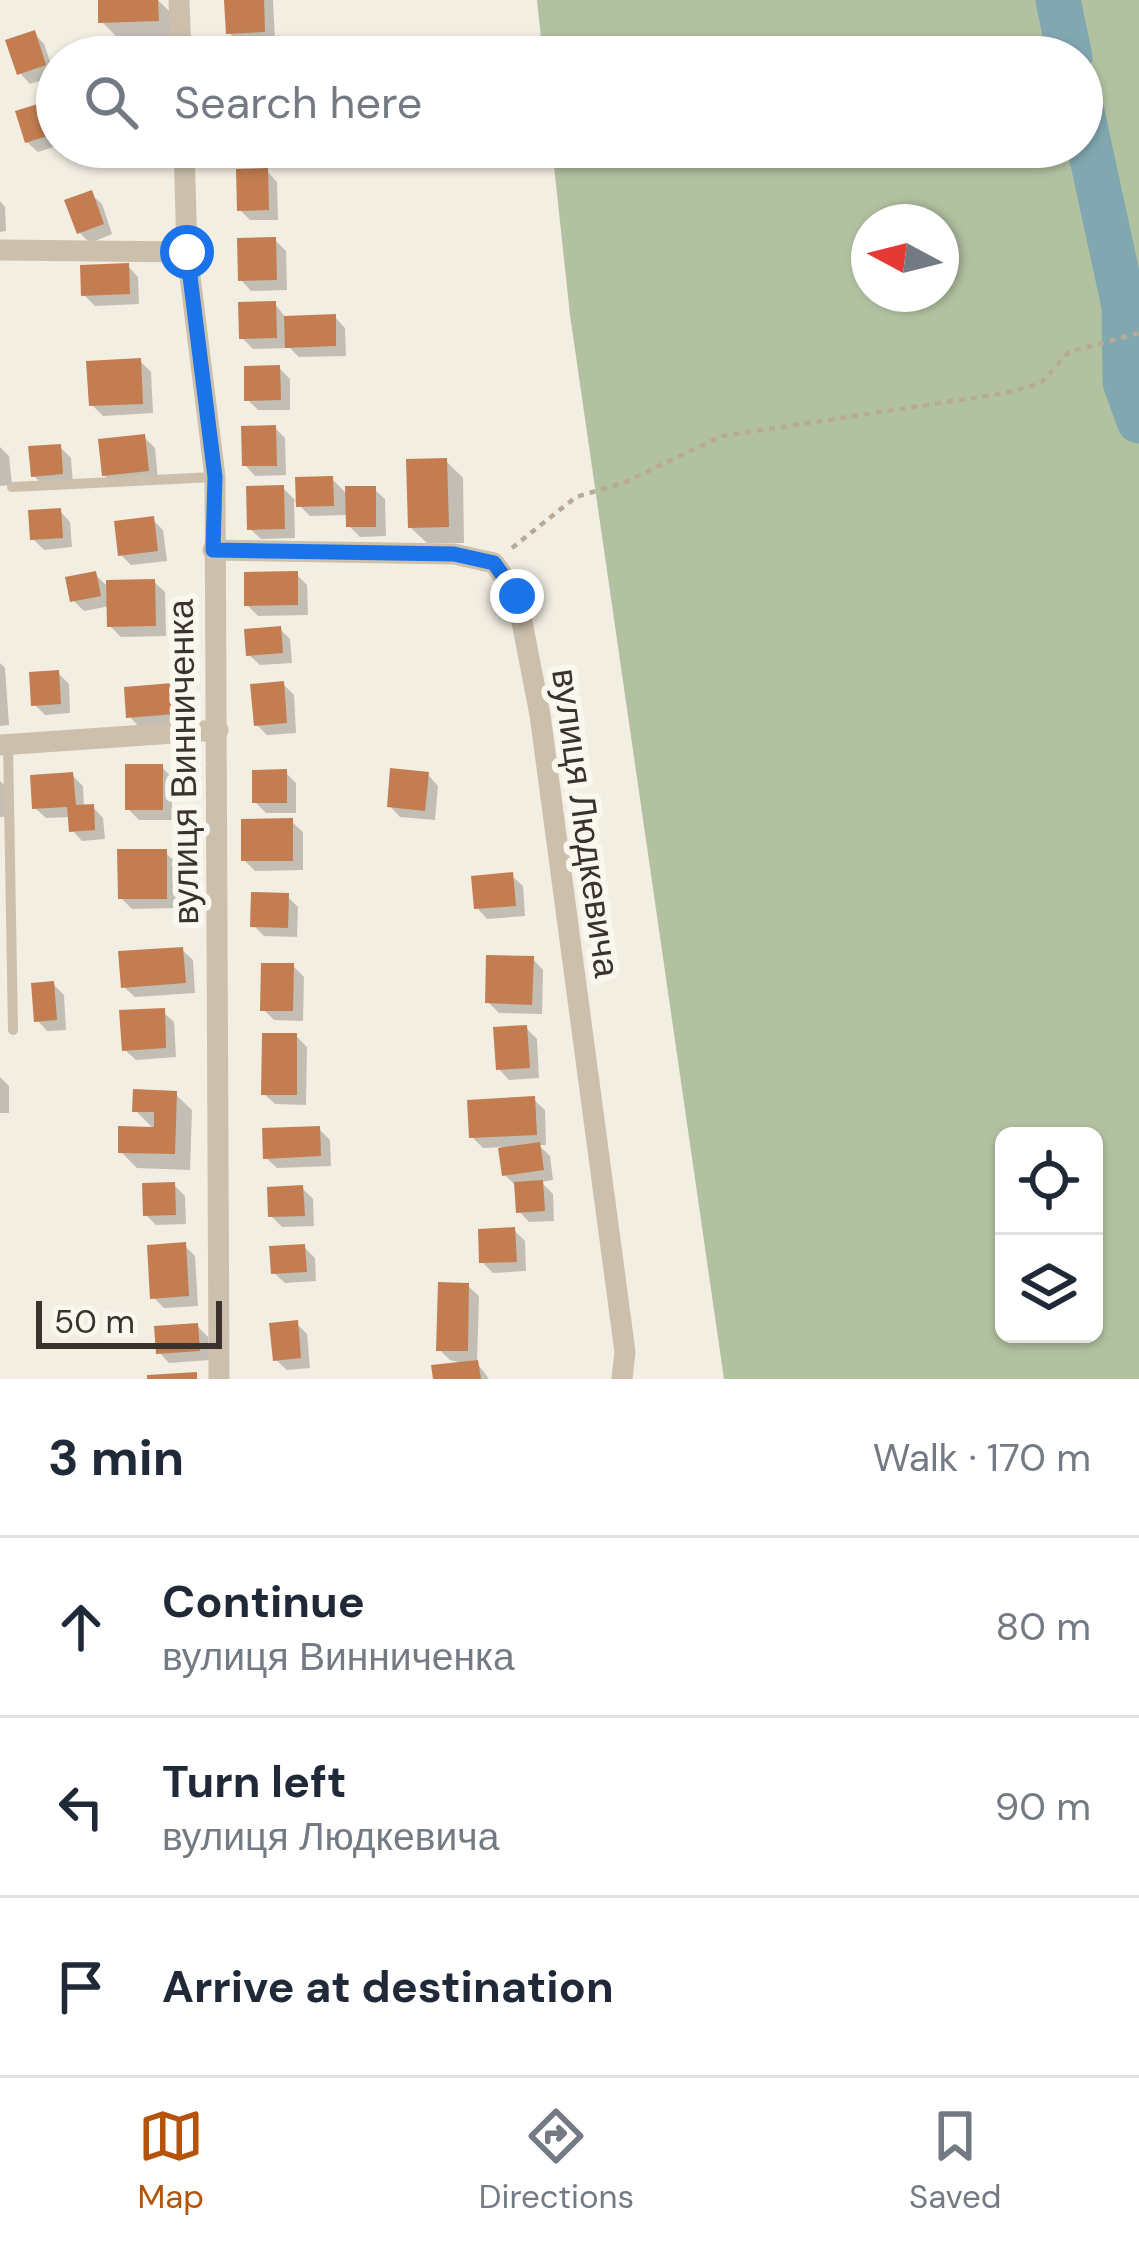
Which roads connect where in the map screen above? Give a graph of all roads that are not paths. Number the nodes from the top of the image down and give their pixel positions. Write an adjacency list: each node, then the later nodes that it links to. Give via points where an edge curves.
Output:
1 (178, 0): 2 (street)
2 (180, 36)
3 (185, 168): 5 (street, вулиця Винниченка)
4 (0, 250): 5 (street)
5 (187, 252): 6 (street, вулиця Винниченка)
6 (215, 477): 7 (lane); 8 (street, вулиця Винниченка)
7 (12, 487)
8 (213, 550): 9 (street, вулиця Винниченка); 13 (street, вулиця Людкевича, via 454,554 494,563 517,596 540,715 625,1352)
9 (218, 730): 10 (street); 12 (street, вулиця Винниченка)
10 (4, 745): 11 (lane)
11 (13, 1030)
12 (219, 1379)
13 (622, 1379)

